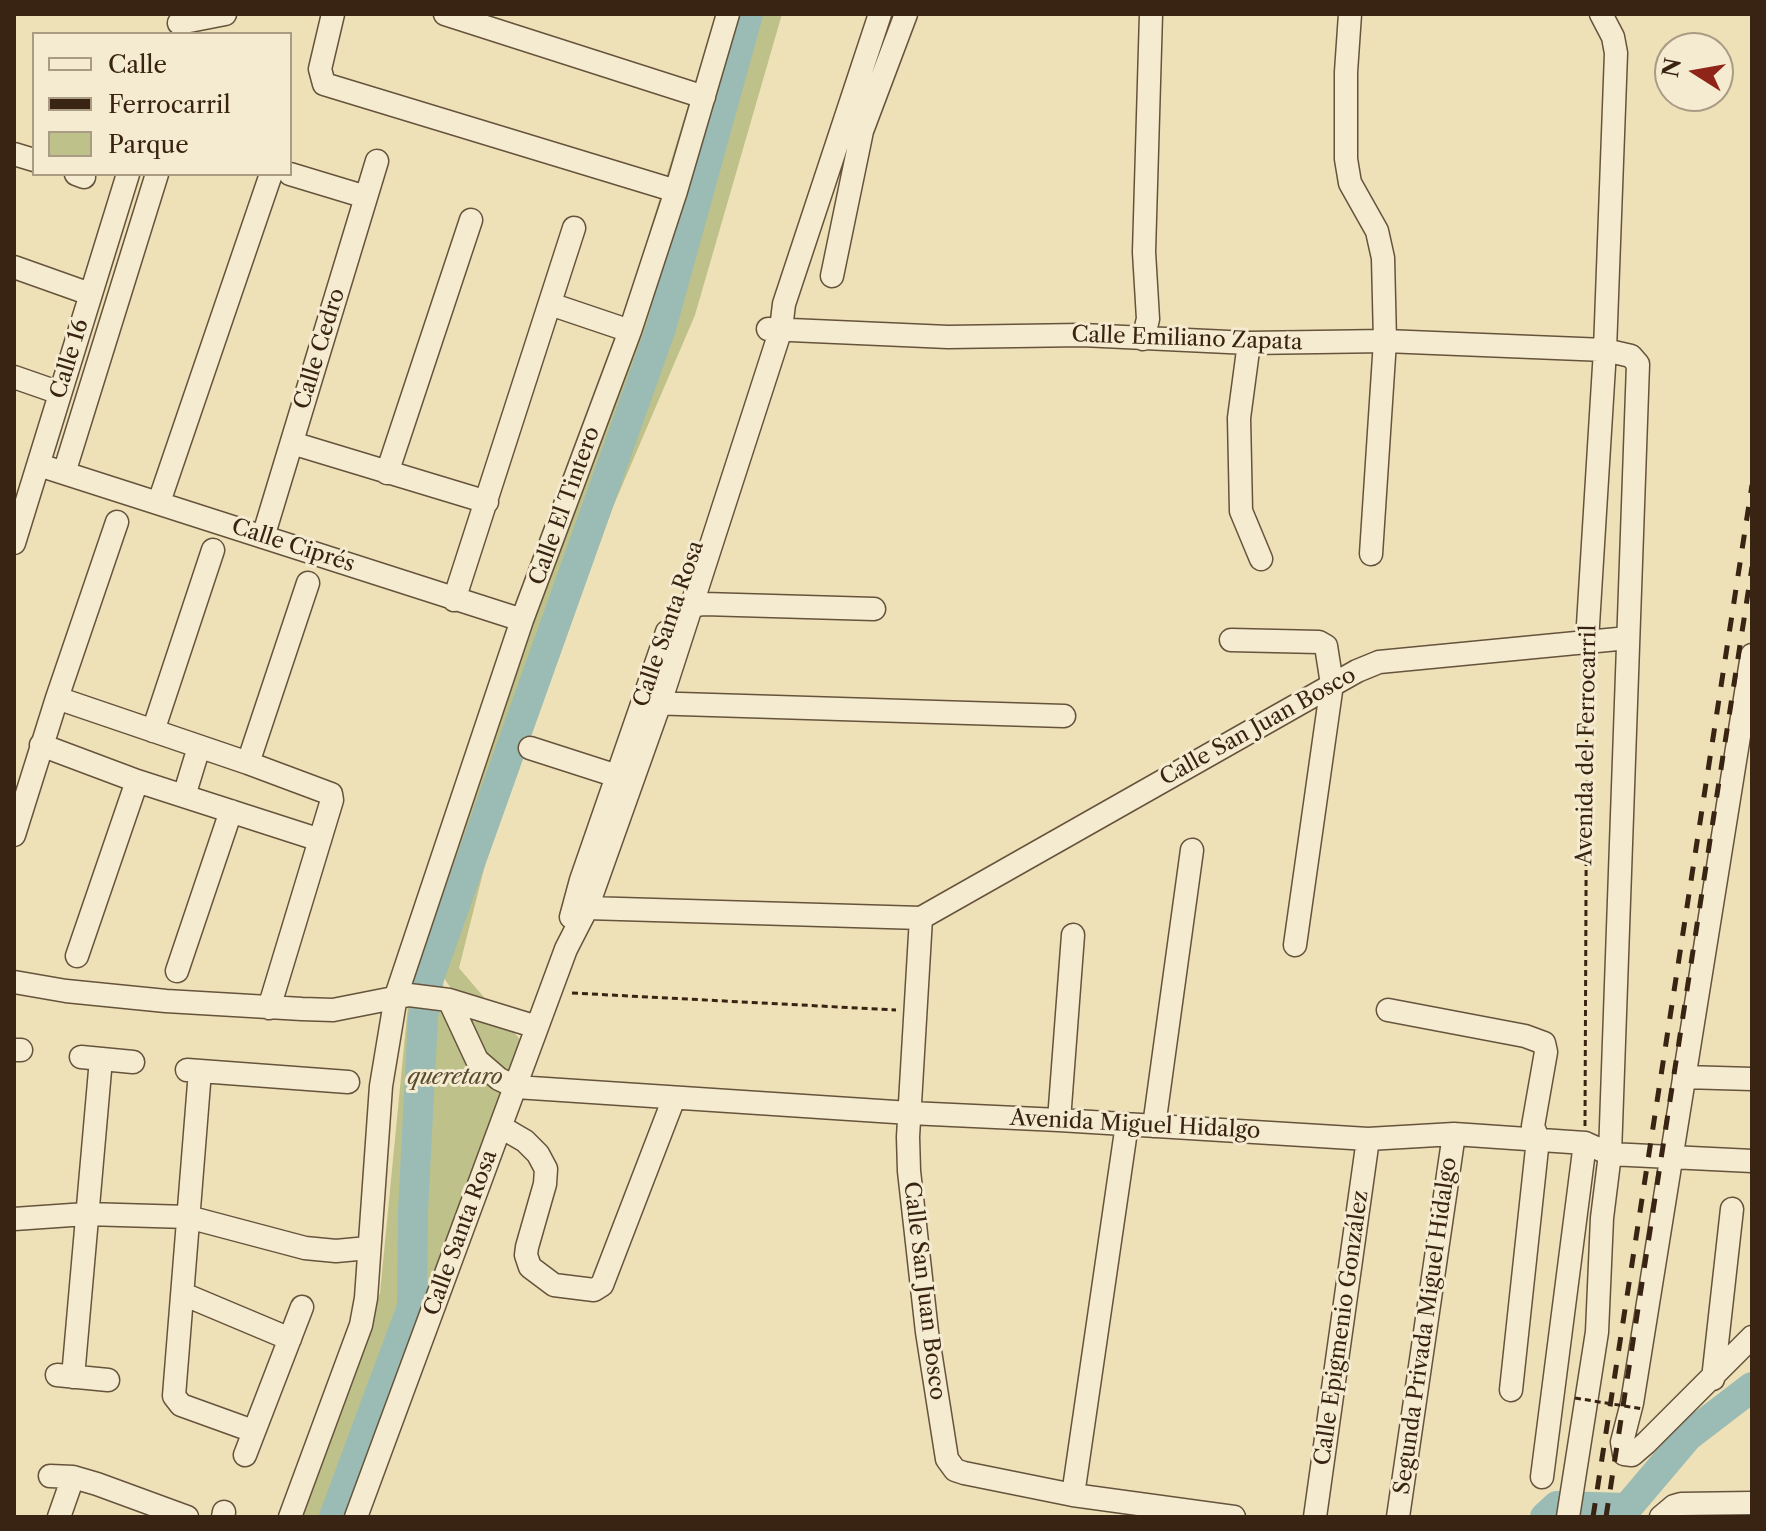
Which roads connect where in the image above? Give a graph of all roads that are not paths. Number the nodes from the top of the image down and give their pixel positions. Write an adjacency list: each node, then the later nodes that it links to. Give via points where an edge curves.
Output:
1 (333, 14): 17 (street, via 320,69 321,80 328,85)
2 (445, 14): 11 (street)
3 (728, 14): 11 (street, Calle El Tintero)
4 (880, 14): 26 (street, Calle Santa Rosa)
5 (906, 14): 22 (street, via 862,131)
6 (1151, 14): 27 (street)
7 (1350, 14): 29 (street, via 1346,159 1350,183 1377,231 1383,258)
8 (1601, 14): 31 (street, Avenida del Ferrocarril, via 1616,53)
9 (210, 22): 10 (street)
10 (178, 24)
11 (704, 97): 17 (street, Calle El Tintero)
12 (377, 161): 18 (street, Calle Cedro)
13 (292, 175): 18 (street)
14 (127, 176): 23 (street, Calle 16)
15 (156, 176): 25 (street)
16 (270, 176): 40 (street)
17 (676, 191): 28 (street, Calle El Tintero)
18 (366, 197): 36 (street, Calle Cedro)
19 (471, 220): 39 (street)
20 (574, 228): 24 (street)
21 (14, 267): 23 (street)
22 (832, 276)
23 (88, 302): 25 (street); 33 (street, Calle 16)
24 (550, 304): 28 (street); 41 (street)
25 (112, 319): 35 (street)
26 (775, 329): 27 (street, Calle Emiliano Zapata, via 948,337); 50 (street, Calle Santa Rosa)
27 (1146, 329): 30 (street, Calle Emiliano Zapata, via 1192,342)
28 (630, 331): 52 (street, Calle El Tintero)
29 (1385, 341): 30 (street, Calle Emiliano Zapata); 31 (street, Calle Emiliano Zapata); 46 (street)
30 (1249, 343): 47 (street, via 1239,418 1241,511)
31 (1605, 350): 53 (street, via 1631,356 1639,373); 55 (street, Avenida del Ferrocarril)
32 (14, 377): 33 (street)
33 (60, 393): 34 (street, Calle 16)
34 (53, 416): 35 (street); 37 (street, Calle 16)
35 (80, 424): 38 (street)
36 (292, 443): 39 (street); 43 (street, Calle Cedro)
37 (39, 465): 38 (street, Calle Ciprés); 44 (street, Calle 16)
38 (64, 473): 40 (street, Calle Ciprés)
39 (387, 473): 41 (street)
40 (159, 502): 43 (street, Calle Ciprés)
41 (487, 502): 49 (street)
42 (117, 522): 58 (street)
43 (263, 537): 49 (street, Calle Ciprés)
44 (14, 543)
45 (213, 550): 61 (street)
46 (1371, 554)
47 (1261, 559)
48 (308, 583): 65 (street)
49 (454, 600): 52 (street, Calle Ciprés)
50 (683, 607): 51 (street); 59 (street, Calle Santa Rosa)
51 (874, 609)
52 (522, 620): 82 (street, Calle El Tintero)
53 (1628, 638): 55 (street, Calle San Juan Bosco); 102 (street)
54 (1231, 640): 57 (street, via 1324,643)
55 (1587, 641): 57 (street, Calle San Juan Bosco, via 1379,662)
56 (1752, 655): 88 (street)
57 (1332, 684): 75 (street, Calle San Juan Bosco); 77 (street)
58 (57, 698): 61 (street); 62 (street)
59 (651, 703): 60 (street); 66 (street, Calle Santa Rosa); 69 (street, Calle Santa Rosa)
60 (1064, 716)
61 (153, 731): 63 (street)
62 (41, 745): 67 (street); 71 (street)
63 (199, 747): 65 (street); 68 (street)
64 (530, 748): 66 (street)
65 (248, 763): 72 (street, via 331,794)
66 (617, 776): 69 (street, Calle Santa Rosa)
67 (137, 781): 68 (street); 79 (street)
68 (184, 796): 70 (street)
69 (616, 804): 74 (street, Calle Santa Rosa); 78 (street, Calle Santa Rosa, via 581,880)
70 (231, 811): 72 (street); 80 (street)
71 (14, 835)
72 (320, 840): 84 (street)
73 (1192, 850): 96 (street)
74 (587, 908): 75 (street); 78 (street, Calle Santa Rosa)
75 (921, 918): 93 (street, Calle San Juan Bosco)
76 (1073, 935): 94 (street)
77 (1295, 945)
78 (566, 949): 86 (street, Calle Santa Rosa)
79 (77, 956)
80 (177, 971)
81 (14, 982): 84 (street)
82 (402, 995): 83 (street); 84 (street, via 333,1010); 109 (street, Calle El Tintero, via 381,1086)
83 (444, 999): 86 (street); 91 (street, via 477,1060)
84 (269, 1008)
85 (1388, 1010): 100 (street, via 1544,1043 1533,1126)
86 (537, 1027): 91 (street, Calle Santa Rosa)
87 (133, 1062): 106 (street, via 91,1058)
88 (1684, 1077): 89 (street); 103 (street)
89 (1752, 1079)
90 (348, 1082): 107 (street, via 194,1070)
91 (516, 1087): 92 (street, Avenida Miguel Hidalgo); 97 (street, Calle Santa Rosa)
92 (674, 1098): 93 (street, Avenida Miguel Hidalgo); 97 (street, via 602,1285 594,1290 554,1285 530,1267 527,1247 546,1169 525,1141)
93 (910, 1113): 94 (street, Avenida Miguel Hidalgo); 120 (street, Calle San Juan Bosco, via 909,1171 945,1450 955,1470)
94 (1059, 1120): 95 (street, Avenida Miguel Hidalgo)
95 (1127, 1124): 96 (street, Avenida Miguel Hidalgo); 120 (street)
96 (1154, 1126): 99 (street, Avenida Miguel Hidalgo)
97 (501, 1127): 126 (street, Calle Santa Rosa)
98 (1454, 1134): 99 (street, Avenida Miguel Hidalgo); 100 (street, Avenida Miguel Hidalgo); 129 (street, Segunda Privada Miguel Hidalgo)
99 (1368, 1139): 128 (street, Calle Epigmenio González)
100 (1538, 1139): 101 (street, Avenida Miguel Hidalgo); 116 (street)
101 (1585, 1143): 102 (street, Avenida Miguel Hidalgo); 119 (street)
102 (1610, 1154): 103 (street, Avenida Miguel Hidalgo); 130 (street, via 1597,1332)
103 (1672, 1159): 104 (street, Avenida Miguel Hidalgo); 114 (street, via 1624,1454 1632,1455)
104 (1752, 1161)
105 (1732, 1209): 114 (street)
106 (86, 1214): 107 (street); 108 (street); 115 (street, via 65,1376)
107 (188, 1217): 109 (street, via 305,1248); 110 (street)
108 (14, 1219)
109 (368, 1248): 125 (street, Calle El Tintero, via 361,1325)
110 (183, 1294): 113 (street); 117 (street, via 175,1400)
111 (302, 1307): 113 (street)
112 (1752, 1337): 114 (street)
113 (290, 1339): 117 (street)
114 (1713, 1379)
115 (108, 1380)
116 (1511, 1390)
117 (253, 1431): 118 (street)
118 (245, 1455)
119 (1542, 1477)
120 (1085, 1503): 127 (street)
121 (1752, 1503): 122 (street, via 1681,1504)
122 (1664, 1515)
123 (59, 1517): 124 (street, via 62,1477 97,1484)
124 (187, 1517)
125 (290, 1517)
126 (356, 1517)
127 (1232, 1517)
128 (1315, 1517)
129 (1398, 1517)
130 (1568, 1517)

